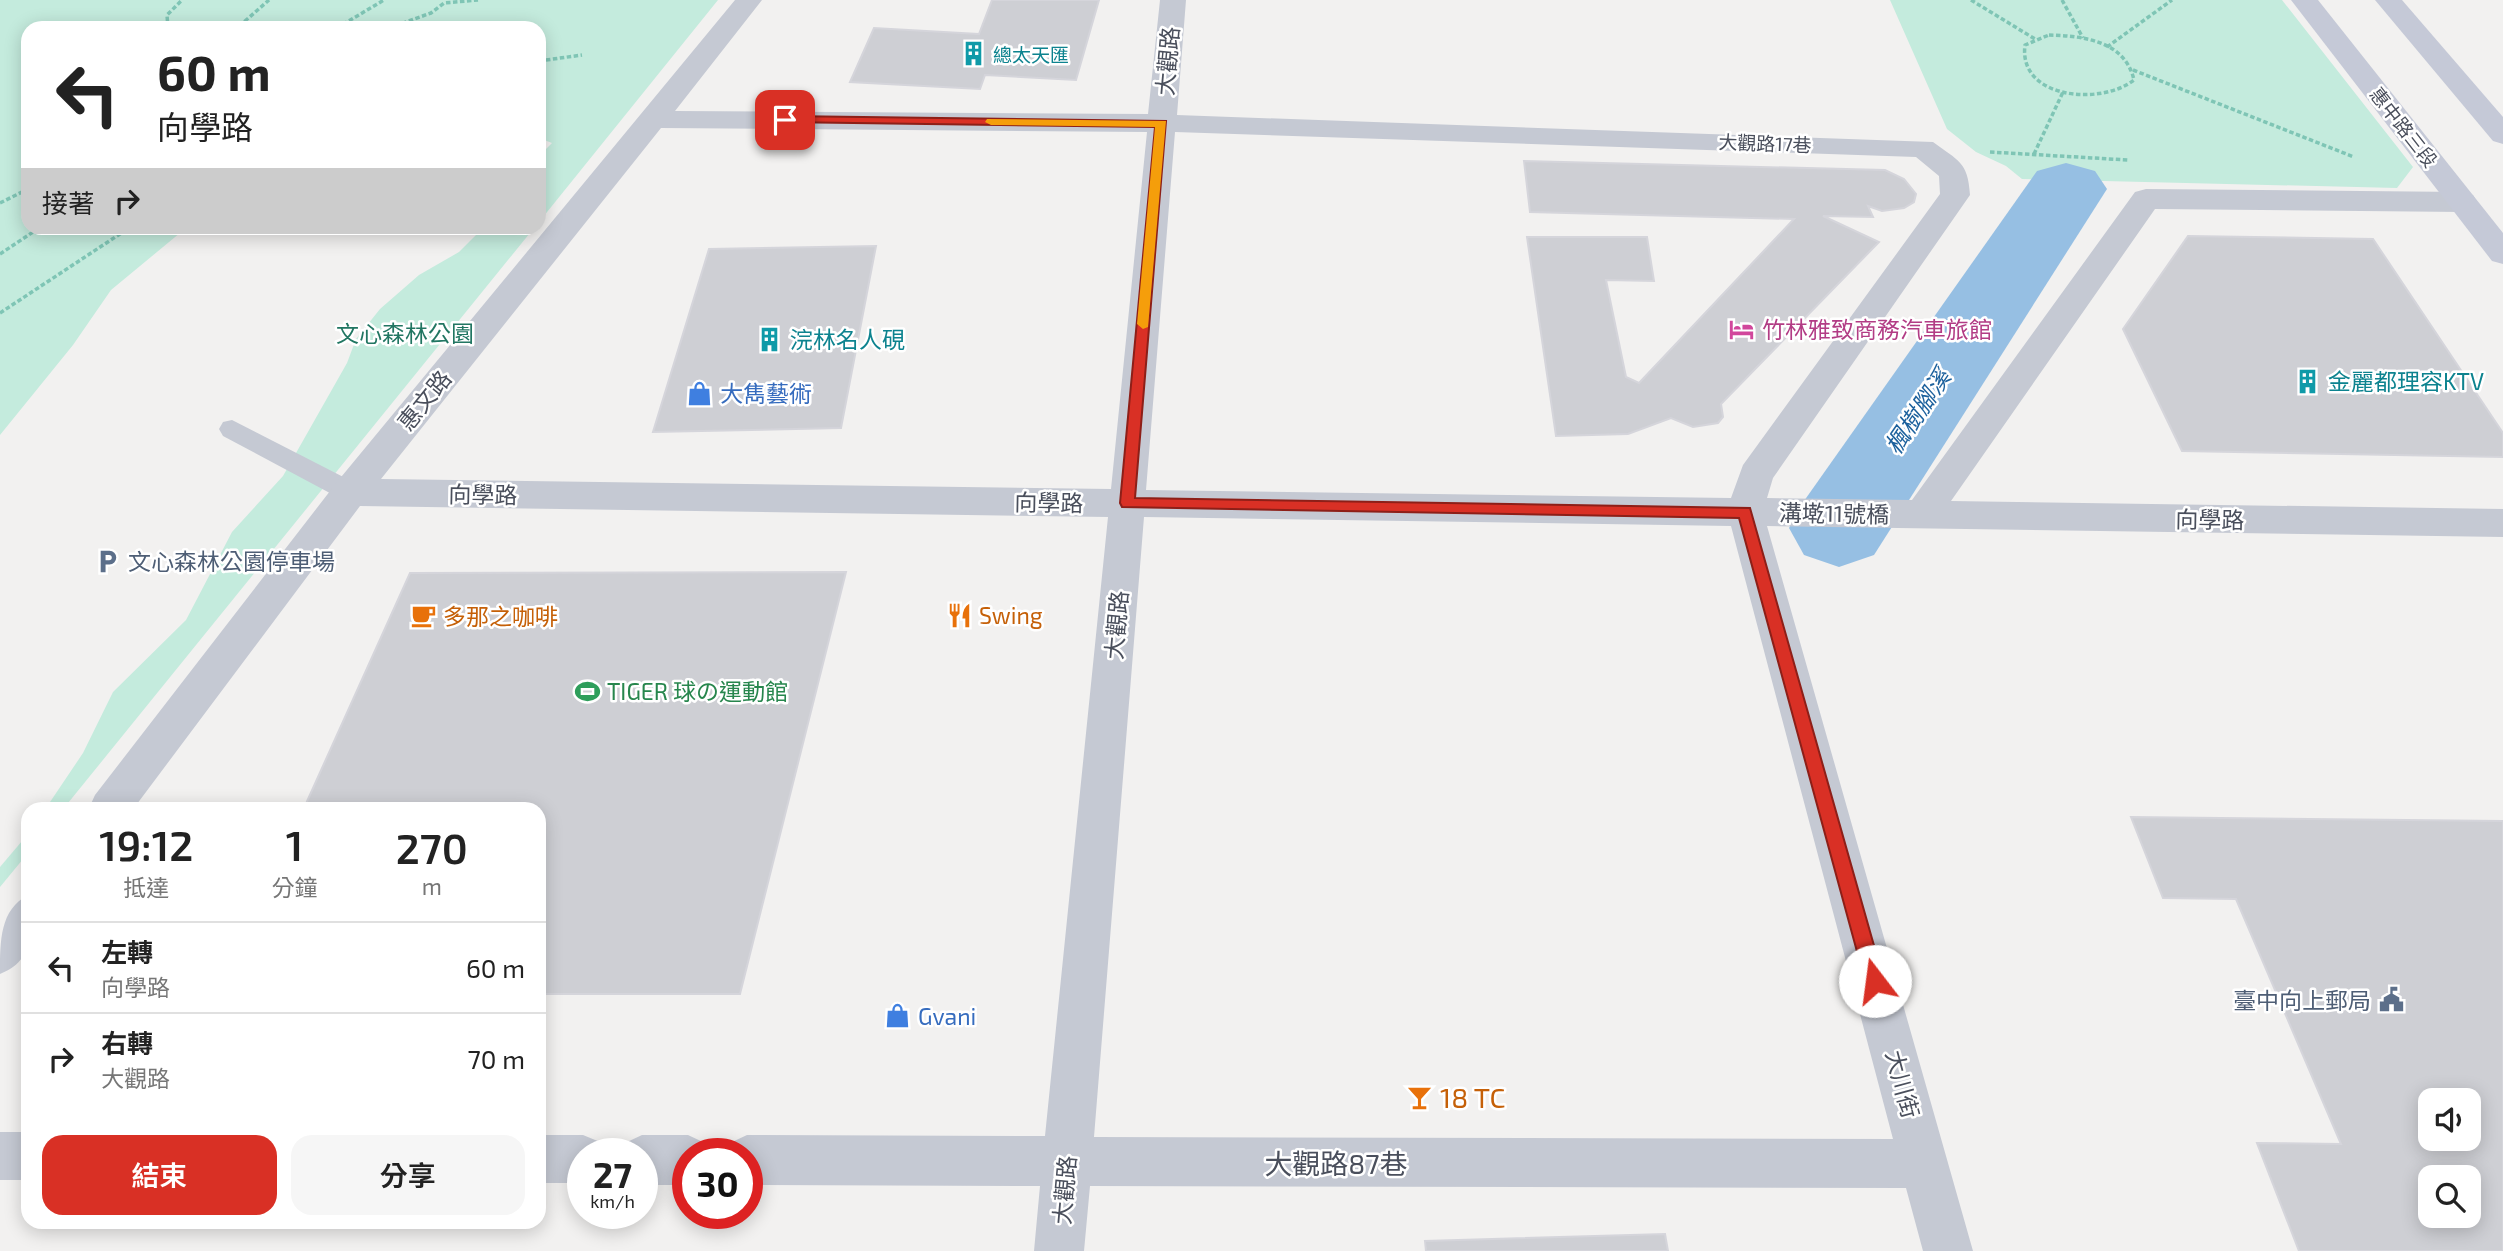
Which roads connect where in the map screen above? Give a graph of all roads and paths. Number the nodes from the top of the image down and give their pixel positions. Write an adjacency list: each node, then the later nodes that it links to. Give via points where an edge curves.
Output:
1 (182, 0): 12 (path, via 167,15)
2 (269, 0): 13 (path)
3 (384, 0): 14 (path)
4 (478, 0): 15 (path, via 444,3)
5 (748, 0): 23 (street, 惠文路)
6 (1173, 0): 24 (street, 大觀路)
7 (1971, 0): 17 (path)
8 (2062, 0): 16 (path)
9 (2172, 0): 18 (path)
10 (2304, 0): 32 (street, 惠中路三段)
11 (2388, 0): 25 (street)
12 (167, 21)
13 (244, 21)
14 (349, 21)
15 (409, 21)
16 (2083, 38): 17 (path, via 2049,35); 18 (path)
17 (2035, 39): 22 (path, via 2021,54 2023,64 2045,85)
18 (2108, 47): 21 (path)
19 (582, 55): 20 (path)
20 (546, 60)
21 (2133, 70): 22 (path, via 2134,80 2117,94); 28 (path)
22 (2063, 92): 27 (path)
23 (651, 119): 24 (street, 大觀路17巷); 39 (street, 惠文路)
24 (1162, 123): 26 (street, 大觀路17巷); 40 (street, 大觀路)
25 (2503, 135)
26 (1923, 148): 27 (path); 41 (street, via 1954,173 1955,195 1756,475)
27 (2034, 154): 29 (path)
28 (2357, 158)
29 (2141, 160)
30 (21, 192): 31 (path)
31 (0, 202)
32 (2462, 202): 36 (street, 惠中路三段); 42 (street, via 2146,199)
33 (28, 235): 35 (path)
34 (118, 235): 37 (path)
35 (0, 254)
36 (2503, 254)
37 (0, 313)
38 (232, 429): 39 (lane)
39 (349, 492): 40 (street, 向學路); 44 (street, 惠文路)
40 (1127, 503): 41 (street, 向學路); 52 (street, 大觀路)
41 (1747, 512): 42 (street, 溝墘11號橋); 53 (street, 大川街)
42 (1920, 514): 43 (street, 向學路)
43 (2503, 523)
44 (115, 802)
45 (21, 925): 46 (street)
46 (0, 953)
47 (0, 1156): 48 (street)
48 (21, 1156)
49 (546, 1159): 50 (street)
50 (567, 1159)
51 (763, 1160): 52 (street, 大觀路87巷)
52 (1067, 1162): 53 (street, 大觀路87巷); 54 (street, 大觀路)
53 (1925, 1164): 55 (street, 大川街)
54 (1059, 1251)
55 (1948, 1251)

